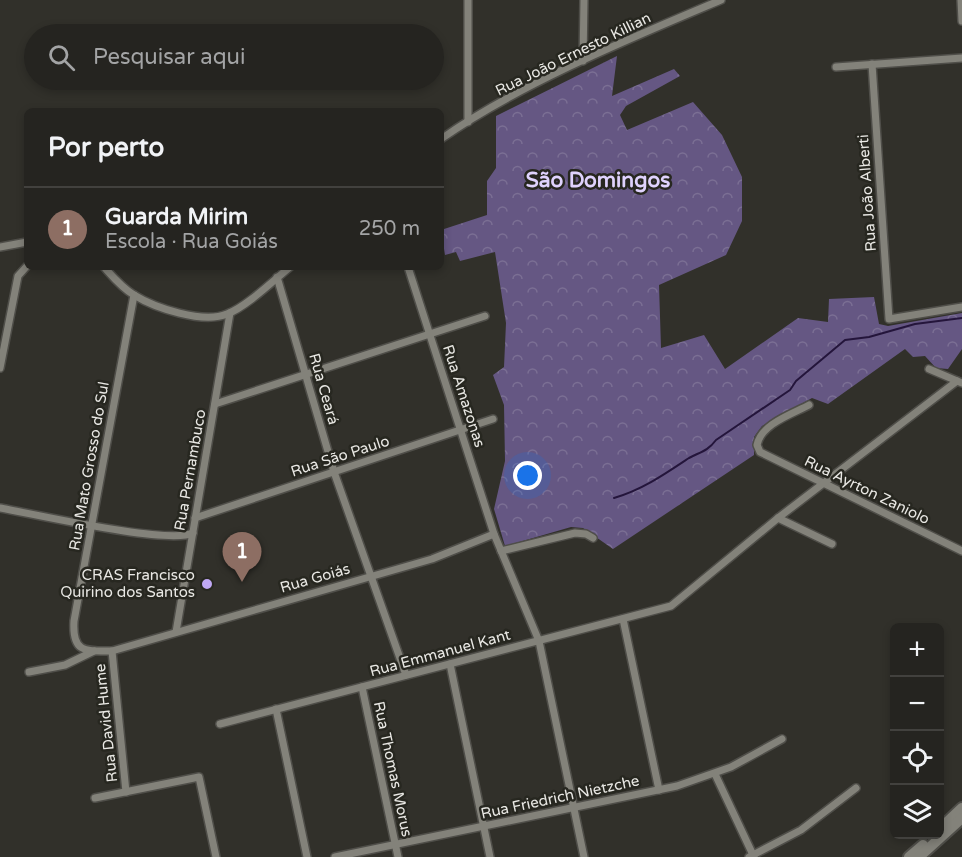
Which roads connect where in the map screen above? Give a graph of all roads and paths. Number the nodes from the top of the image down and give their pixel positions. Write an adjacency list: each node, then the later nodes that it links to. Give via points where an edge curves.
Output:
1 (468, 0): 10 (street)
2 (584, 0): 7 (street)
3 (721, 0): 7 (street, Rua João Ernesto Killian)
4 (960, 0): 5 (street)
5 (962, 21)
6 (962, 58): 8 (street)
7 (583, 61): 10 (street, Rua João Ernesto Killian)
8 (872, 64): 9 (street); 20 (street, Rua João Alberti, via 889,319)
9 (836, 67)
10 (468, 122): 11 (street, Rua João Ernesto Killian)
11 (444, 137)
12 (24, 243): 13 (street)
13 (0, 248)
14 (24, 269): 24 (street, via 18,276)
15 (107, 270): 19 (street)
16 (286, 270): 18 (street)
17 (409, 270): 23 (street, Rua Amazonas)
18 (277, 277): 21 (street); 27 (street, Rua Ceará)
19 (134, 295): 21 (street, via 190,314); 38 (street, Rua Mato Grosso do Sul)
20 (962, 307)
21 (230, 314): 29 (street, Rua Pernambuco)
22 (485, 316): 23 (street)
23 (430, 334): 27 (street); 32 (street, Rua Amazonas)
24 (1, 355): 25 (street)
25 (0, 368)
26 (929, 369): 28 (street)
27 (306, 375): 29 (street); 33 (street, Rua Ceará)
28 (959, 382): 34 (street)
29 (215, 404): 36 (street, Rua Pernambuco)
30 (809, 405): 34 (street, Rua Ayrton Zaniolo, via 762,434 758,446 760,452)
31 (493, 419): 32 (street, Rua São Paulo)
32 (461, 430): 33 (street, Rua São Paulo); 40 (street, Rua Amazonas)
33 (334, 472): 36 (street, Rua São Paulo); 45 (street, Rua Ceará)
34 (823, 483): 37 (street); 44 (street, Rua Ayrton Zaniolo)
35 (0, 508): 38 (street)
36 (195, 518): 39 (street, Rua Pernambuco)
37 (778, 518): 42 (street); 46 (street, Rua Emmanuel Kant, via 666,608)
38 (92, 524): 39 (street, via 168,537); 49 (street, Rua Mato Grosso do Sul, via 74,621)
39 (193, 533): 47 (street, Rua Pernambuco)
40 (495, 534): 43 (street, Rua Amazonas); 45 (street, Rua Goiás, via 432,559)
41 (593, 538): 43 (street, via 575,533)
42 (832, 544)
43 (501, 551): 48 (street, Rua Amazonas)
44 (962, 551)
45 (371, 576): 47 (street, Rua Goiás); 54 (street, Rua Ceará)
46 (623, 619): 48 (street, Rua Emmanuel Kant); 61 (street)
47 (176, 632): 51 (street, Rua Goiás)
48 (539, 641): 52 (street, Rua Emmanuel Kant); 64 (street, Rua Amazonas)
49 (74, 642): 50 (street, Rua Goiás)
50 (94, 651): 51 (street, Rua Goiás); 53 (street, via 65,665)
51 (112, 651): 62 (street, Rua David Hume)
52 (450, 664): 54 (street, Rua Emmanuel Kant); 68 (street)
53 (29, 672)
54 (406, 675): 55 (street, Rua Emmanuel Kant)
55 (362, 687): 56 (street, Rua Emmanuel Kant); 70 (street, Rua Thomas Morus)
56 (276, 709): 57 (street, Rua Emmanuel Kant); 73 (street)
57 (220, 724)
58 (782, 739): 59 (street, Rua Friedrich Nietzche)
59 (715, 774): 61 (street, Rua Friedrich Nietzche); 71 (street)
60 (856, 788): 71 (street, via 801,830)
61 (659, 790): 64 (street, Rua Friedrich Nietzche)
62 (126, 792): 63 (street); 72 (street, via 200,777)
63 (94, 798)
64 (574, 808): 68 (street, Rua Friedrich Nietzche); 77 (street, Rua Amazonas)
65 (962, 808): 67 (street)
66 (962, 818): 79 (street)
67 (944, 824)
68 (484, 826): 70 (street, Rua Friedrich Nietzche); 76 (street)
69 (929, 839): 78 (street)
70 (395, 844): 74 (street, Rua Friedrich Nietzche); 75 (street, Rua Thomas Morus)
71 (752, 856)
72 (216, 857)
73 (307, 857)
74 (335, 857)
75 (398, 857)
76 (490, 857)
77 (584, 857)
78 (909, 857)
79 (919, 857)

